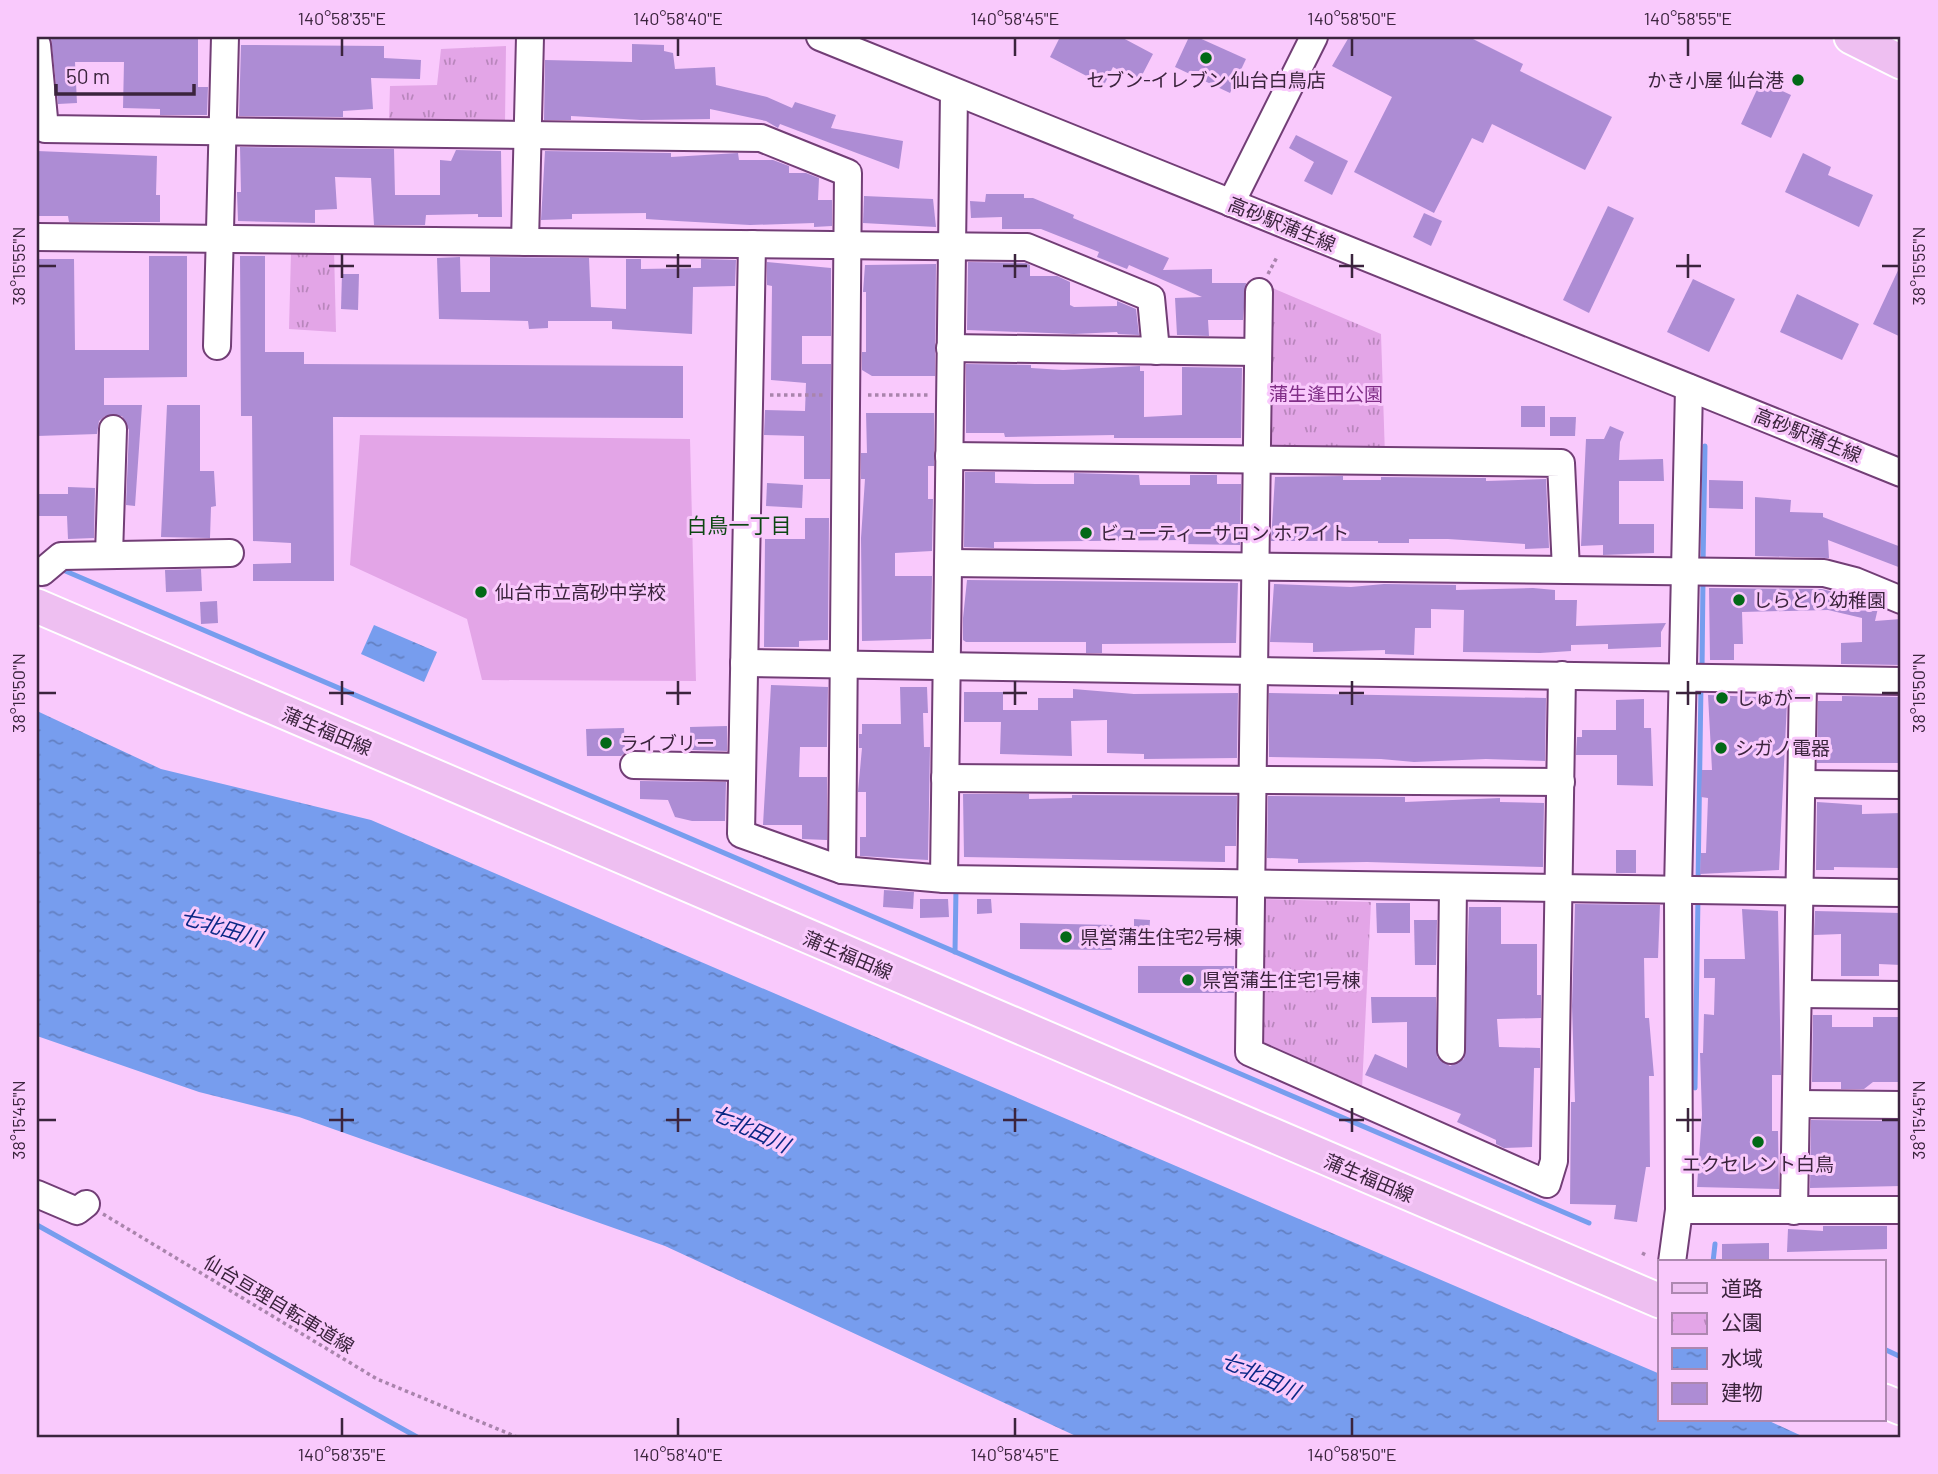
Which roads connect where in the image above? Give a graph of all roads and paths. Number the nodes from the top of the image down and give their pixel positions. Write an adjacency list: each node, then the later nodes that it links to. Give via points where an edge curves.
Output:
1 (225, 37): 9 (street)
2 (530, 37): 10 (street)
3 (820, 37): 8 (street, 高砂駅蒲生線)
4 (1314, 37): 11 (street)
5 (1851, 37): 7 (main road)
6 (37, 45): 9 (street, via 45,129)
7 (1901, 62)
8 (954, 92): 11 (street, 高砂駅蒲生線); 17 (street)
9 (222, 134): 10 (street); 13 (street)
10 (527, 135): 14 (street); 16 (street, via 761,138 848,173)
11 (1231, 203): 23 (street, 高砂駅蒲生線)
12 (37, 237): 13 (street)
13 (219, 238): 14 (street); 19 (street)
14 (525, 242): 15 (street)
15 (752, 244): 16 (street); 37 (street)
16 (847, 245): 17 (street); 38 (street)
17 (959, 246): 20 (street); 21 (street, via 1027,247 1151,298)
18 (1259, 292): 22 (street)
19 (218, 346)
20 (958, 348): 21 (street); 25 (street)
21 (1156, 351): 22 (street)
22 (1258, 352): 26 (street)
23 (1689, 388): 27 (street, 高砂駅蒲生線); 34 (street)
24 (113, 429): 29 (street)
25 (957, 456): 26 (street); 30 (street)
26 (1257, 459): 31 (street); 32 (street, via 1562,463)
27 (1901, 472)
28 (230, 553): 29 (street)
29 (109, 555): 33 (street, via 61,556)
30 (955, 563): 31 (street); 39 (street)
31 (1255, 566): 32 (street); 40 (street)
32 (1566, 570): 34 (street)
33 (37, 571)
34 (1697, 572): 35 (street, via 1824,573); 42 (street)
35 (1901, 600)
36 (37, 606): 72 (main road, 蒲生福田線)
37 (744, 663): 38 (street); 46 (street)
38 (844, 664): 39 (street); 52 (street)
39 (955, 666): 40 (street); 47 (street)
40 (1254, 670): 41 (street); 48 (street)
41 (1562, 675): 42 (street); 49 (street)
42 (1695, 677): 44 (street); 57 (street)
43 (1901, 681): 44 (street)
44 (1803, 682): 50 (street)
45 (634, 765): 46 (street)
46 (742, 767): 52 (street, via 741,834)
47 (953, 778): 48 (street); 53 (street)
48 (1253, 780): 49 (street); 54 (street)
49 (1560, 782): 56 (street)
50 (1802, 785): 51 (street); 58 (street)
51 (1901, 785)
52 (842, 870): 53 (street)
53 (952, 879): 54 (street)
54 (1252, 883): 55 (street); 56 (street, via 1250,1052 1547,1184 1555,1161)
55 (1453, 887): 56 (street); 62 (street)
56 (1559, 888): 57 (street)
57 (1691, 891): 58 (street); 67 (street)
58 (1802, 891): 59 (street); 60 (street)
59 (1901, 893)
60 (1799, 995): 61 (street); 63 (street)
61 (1901, 995)
62 (1451, 1050)
63 (1798, 1104): 64 (street); 69 (street)
64 (1901, 1105)
65 (37, 1194): 66 (street, via 77,1211)
66 (86, 1204): 73 (path, 仙台亘理自転車道線, via 377,1379)
67 (1679, 1210): 69 (street); 71 (street)
68 (1901, 1210): 69 (street)
69 (1794, 1211)
70 (1643, 1253): 71 (path)
71 (1660, 1259)
72 (1658, 1300)
73 (517, 1437)

